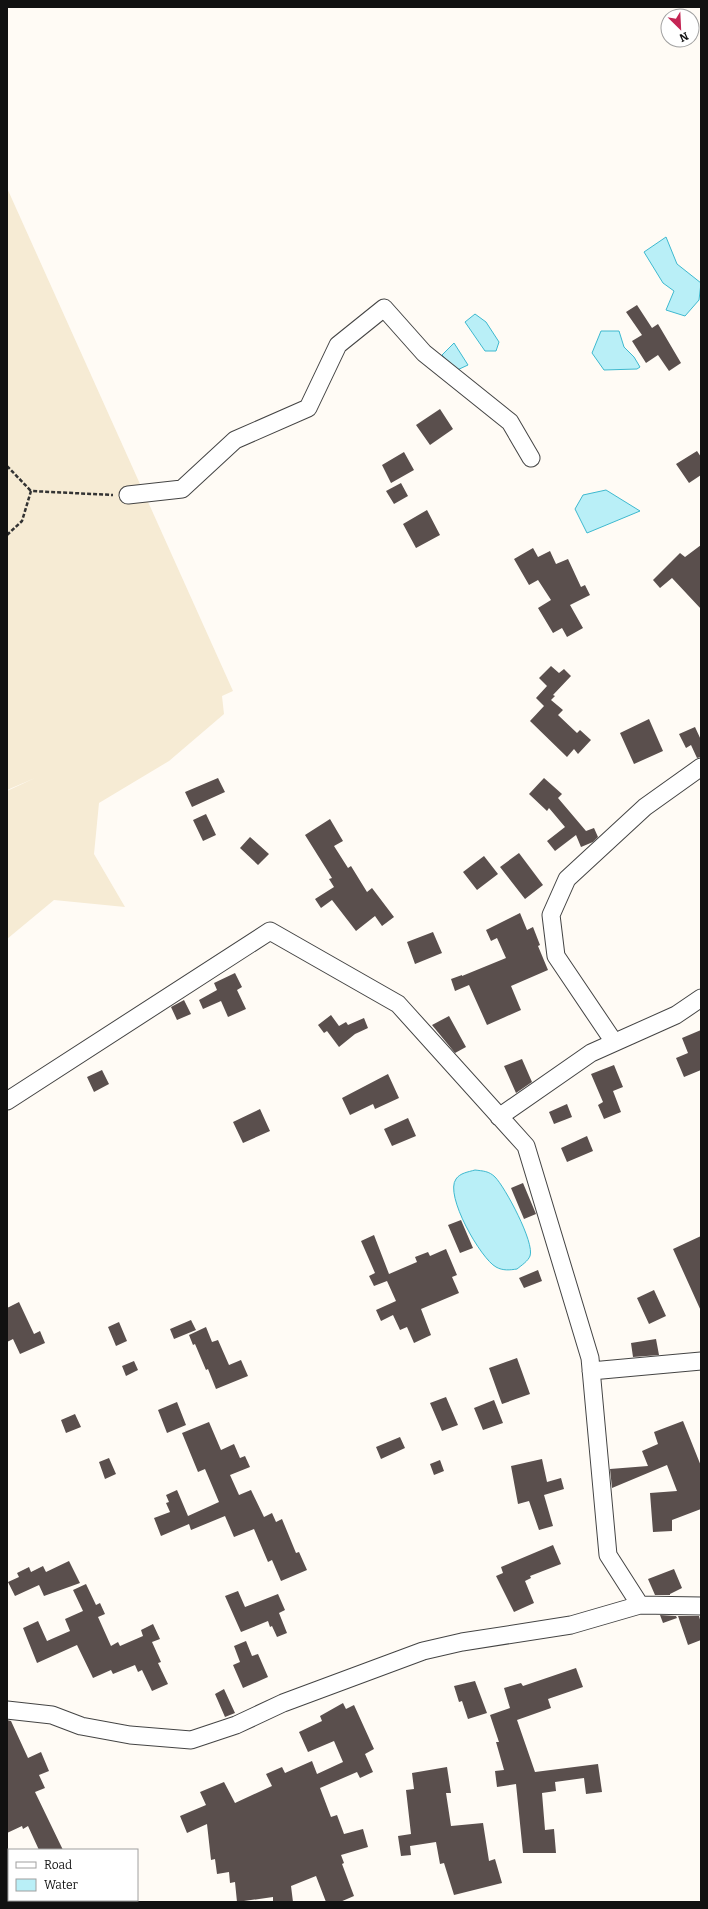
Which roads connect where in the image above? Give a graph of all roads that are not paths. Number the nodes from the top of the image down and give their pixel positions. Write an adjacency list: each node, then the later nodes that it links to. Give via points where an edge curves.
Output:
1 (531, 458): 2 (street, via 510,422 424,353 384,308 338,345 308,408 235,440 182,489)
2 (128, 495)
3 (701, 767): 5 (street, via 645,807 567,879 551,915 556,956)
4 (701, 998): 5 (street, via 676,1015)
5 (614, 1042): 7 (street, via 591,1053)
6 (7, 1101): 7 (street, via 270,931 398,1004)
7 (499, 1117): 9 (street, via 526,1146 590,1358)
8 (701, 1361): 9 (street)
9 (591, 1371): 10 (street, via 608,1555)
10 (640, 1605): 11 (street); 12 (street, via 571,1624 423,1651 283,1702 236,1724 191,1740 130,1735 80,1726 52,1715)
11 (701, 1606)
12 (7, 1710)

